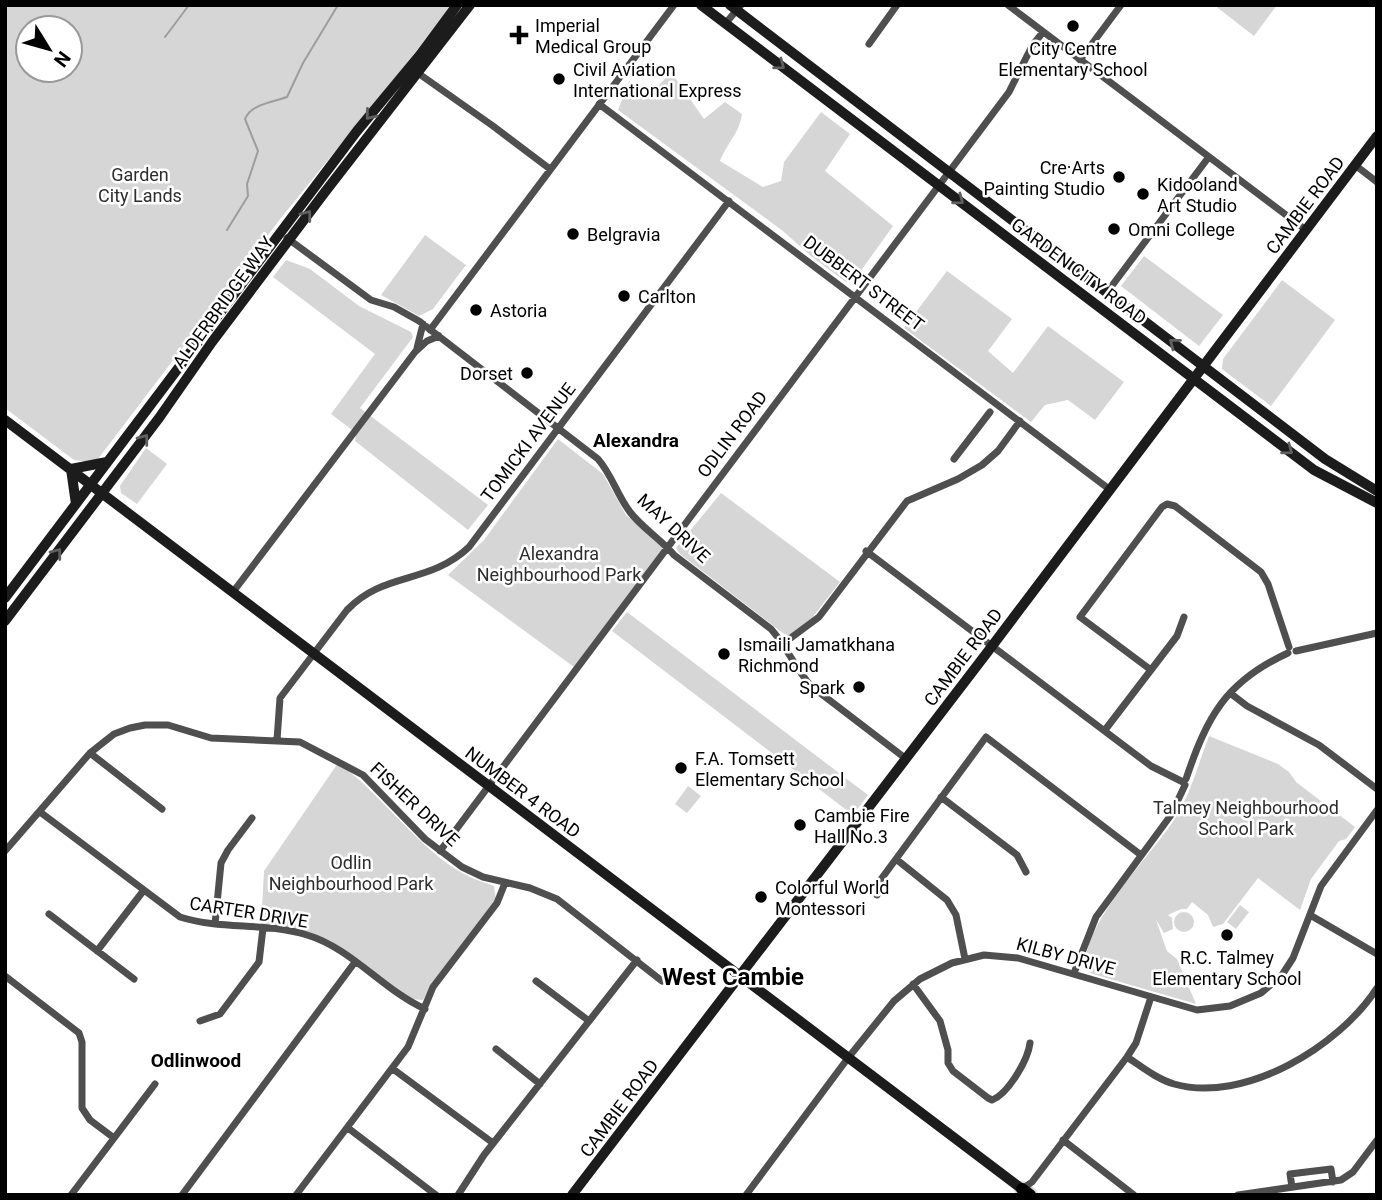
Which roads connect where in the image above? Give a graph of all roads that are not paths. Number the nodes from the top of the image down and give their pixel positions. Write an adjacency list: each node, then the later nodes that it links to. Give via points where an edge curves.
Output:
1 (457, 5): 13 (main road, ALDERBRIDGE WAY)
2 (470, 5): 13 (main road, ALDERBRIDGE WAY)
3 (674, 5): 14 (street)
4 (701, 5): 9 (main road, GARDEN CITY ROAD)
5 (897, 5): 11 (street)
6 (1008, 5): 10 (street)
7 (1121, 5): 12 (street)
8 (736, 7): 9 (street); 19 (main road, GARDEN CITY ROAD)
9 (725, 24): 21 (main road, GARDEN CITY ROAD, one-way to 21)
10 (1043, 32): 12 (street); 19 (street, ODLIN ROAD, via 1009,92)
11 (869, 44)
12 (1080, 60): 16 (street)
13 (414, 70): 18 (street); 24 (main road, ALDERBRIDGE WAY)
14 (599, 104): 18 (street); 22 (street, DUBBERT STREET)
15 (1377, 136): 17 (main road, CAMBIE ROAD)
16 (1208, 158): 23 (street); 25 (street)
17 (1355, 165): 20 (street); 23 (main road, CAMBIE ROAD)
18 (550, 169): 27 (street)
19 (949, 171): 21 (street, ODLIN ROAD); 25 (main road, GARDEN CITY ROAD)
20 (1377, 182)
21 (939, 184): 26 (street, ODLIN ROAD); 31 (main road, GARDEN CITY ROAD, one-way to 31)
22 (729, 201): 26 (street, DUBBERT STREET); 35 (street, TOMICKI AVENUE)
23 (1306, 230): 30 (main road, CAMBIE ROAD)
24 (284, 237): 27 (street, MAY DRIVE, via 371,300 394,307); 37 (main road, ALDERBRIDGE WAY); 42 (main road, ALDERBRIDGE WAY, one-way to 24)
25 (1108, 291): 30 (main road, GARDEN CITY ROAD, one-way to 25)
26 (855, 296): 34 (street, DUBBERT STREET); 45 (street, ODLIN ROAD)
27 (426, 327): 28 (street, MAY DRIVE); 29 (street)
28 (439, 336): 29 (street); 35 (street, MAY DRIVE)
29 (415, 352): 47 (street)
30 (1203, 365): 31 (main road, CAMBIE ROAD); 41 (main road, GARDEN CITY ROAD, via 1325,459)
31 (1193, 379): 40 (main road, CAMBIE ROAD); 43 (main road, GARDEN CITY ROAD, one-way to 43, via 1314,470)
32 (990, 412): 36 (street)
33 (5, 420): 38 (main road, NUMBER 4 ROAD)
34 (1020, 421): 40 (street, DUBBERT STREET); 46 (street, via 982,465 906,501)
35 (559, 428): 45 (street, MAY DRIVE, via 608,470 631,514); 55 (street, TOMICKI AVENUE, via 456,559 366,593)
36 (954, 459)
37 (107, 461): 38 (main road); 39 (main road, ALDERBRIDGE WAY)
38 (71, 469): 39 (main road, NUMBER 4 ROAD); 44 (main road)
39 (90, 484): 42 (main road, NUMBER 4 ROAD); 44 (main road, ALDERBRIDGE WAY)
40 (1109, 489): 53 (main road, CAMBIE ROAD)
41 (1377, 491)
42 (103, 493): 47 (main road, NUMBER 4 ROAD); 50 (main road, ALDERBRIDGE WAY, one-way to 42)
43 (1377, 503)
44 (76, 504): 48 (main road, ALDERBRIDGE WAY)
45 (667, 547): 52 (street, MAY DRIVE); 63 (street, ODLIN ROAD)
46 (866, 551): 52 (street, via 819,617); 53 (street)
47 (233, 592): 55 (main road, NUMBER 4 ROAD)
48 (5, 598)
49 (1184, 617): 56 (street, via 1177,636)
50 (5, 621)
51 (1377, 633): 54 (street)
52 (784, 643): 61 (street, MAY DRIVE, via 811,686)
53 (992, 646): 58 (street); 61 (main road, CAMBIE ROAD)
54 (1291, 650): 56 (street, via 1261,572 1167,504 1080,617); 57 (street, via 1265,664)
55 (314, 653): 59 (street, TOMICKI AVENUE, via 279,698); 63 (main road, NUMBER 4 ROAD)
56 (1151, 670): 58 (street)
57 (1230, 693): 62 (street, via 1204,728); 64 (street, via 1320,745)
58 (1105, 730): 62 (street, via 1151,766)
59 (277, 740): 60 (street, FISHER DRIVE, via 222,739 179,727 145,725 114,734); 71 (street, FISHER DRIVE, via 307,745 357,771)
60 (90, 753): 66 (street); 68 (street, FISHER DRIVE)
61 (905, 758): 89 (main road, CAMBIE ROAD)
62 (1185, 782): 72 (street, via 1171,815)
63 (488, 785): 71 (street, ODLIN ROAD); 89 (main road, NUMBER 4 ROAD)
64 (1377, 789)
65 (941, 797): 72 (street, via 986,737); 73 (street); 74 (street, via 1017,855)
66 (162, 809)
67 (1377, 810): 79 (street, KILBY DRIVE, via 1321,886)
68 (40, 813): 70 (street, FISHER DRIVE); 76 (street, CARTER DRIVE)
69 (252, 818): 80 (street, via 221,863)
70 (5, 851)
71 (440, 851): 75 (street, FISHER DRIVE, via 469,871)
72 (1141, 855): 87 (street, via 1096,917)
73 (896, 859): 77 (street, via 879,882); 84 (street, via 953,907)
74 (1026, 872)
75 (505, 883): 85 (street, FISHER DRIVE, via 557,899); 96 (street, via 497,903 433,987)
76 (144, 890): 80 (street, CARTER DRIVE, via 180,917); 82 (street)
77 (877, 895)
78 (49, 914): 82 (street)
79 (1310, 915): 83 (street); 95 (street, KILBY DRIVE, via 1299,947 1282,975 1246,1001 1197,1010)
80 (215, 925): 81 (street, CARTER DRIVE)
81 (263, 928): 86 (street, CARTER DRIVE, via 306,934 330,943); 97 (street, via 259,962 220,1014)
82 (97, 951): 90 (street)
83 (1377, 954)
84 (965, 958): 87 (street, KILBY DRIVE, via 1002,956); 93 (street, KILBY DRIVE)
85 (637, 960): 92 (street, FISHER DRIVE); 98 (street)
86 (355, 962): 96 (street, CARTER DRIVE); 116 (street)
87 (1074, 973): 95 (street, KILBY DRIVE)
88 (5, 976): 107 (street, via 79,1033 82,1108)
89 (739, 976): 102 (main road, NUMBER 4 ROAD); 120 (main road, CAMBIE ROAD)
90 (134, 979)
91 (536, 981): 98 (street)
92 (662, 981)
93 (913, 984): 99 (street, via 940,1021 953,1071 988,1098 999,1097 1023,1065); 102 (street, KILBY DRIVE)
94 (1377, 988): 101 (street, via 1344,1025 1304,1056 1242,1083 1178,1085)
95 (1151, 997): 101 (street)
96 (425, 1009): 103 (street)
97 (200, 1021)
98 (589, 1021): 105 (street)
99 (1030, 1043)
100 (496, 1049): 105 (street)
101 (1127, 1057): 108 (street)
102 (848, 1058): 114 (main road, NUMBER 4 ROAD); 121 (street, KILBY DRIVE)
103 (393, 1069): 106 (street); 110 (street)
104 (155, 1084): 107 (street)
105 (540, 1084): 110 (street)
106 (348, 1128): 117 (street); 118 (street)
107 (114, 1138): 113 (street)
108 (1063, 1140): 114 (street); 122 (street)
109 (1377, 1140): 111 (street, via 1353,1172)
110 (493, 1143): 119 (street)
111 (1333, 1182): 112 (street); 112 (street, via 1331,1168 1290,1174)
112 (1292, 1187): 123 (street)
113 (73, 1192): 115 (street)
114 (1026, 1192)
115 (83, 1195)
116 (182, 1195)
117 (296, 1195)
118 (436, 1195)
119 (458, 1195)
120 (572, 1195)
121 (746, 1195)
122 (1134, 1195)
123 (1238, 1195)

